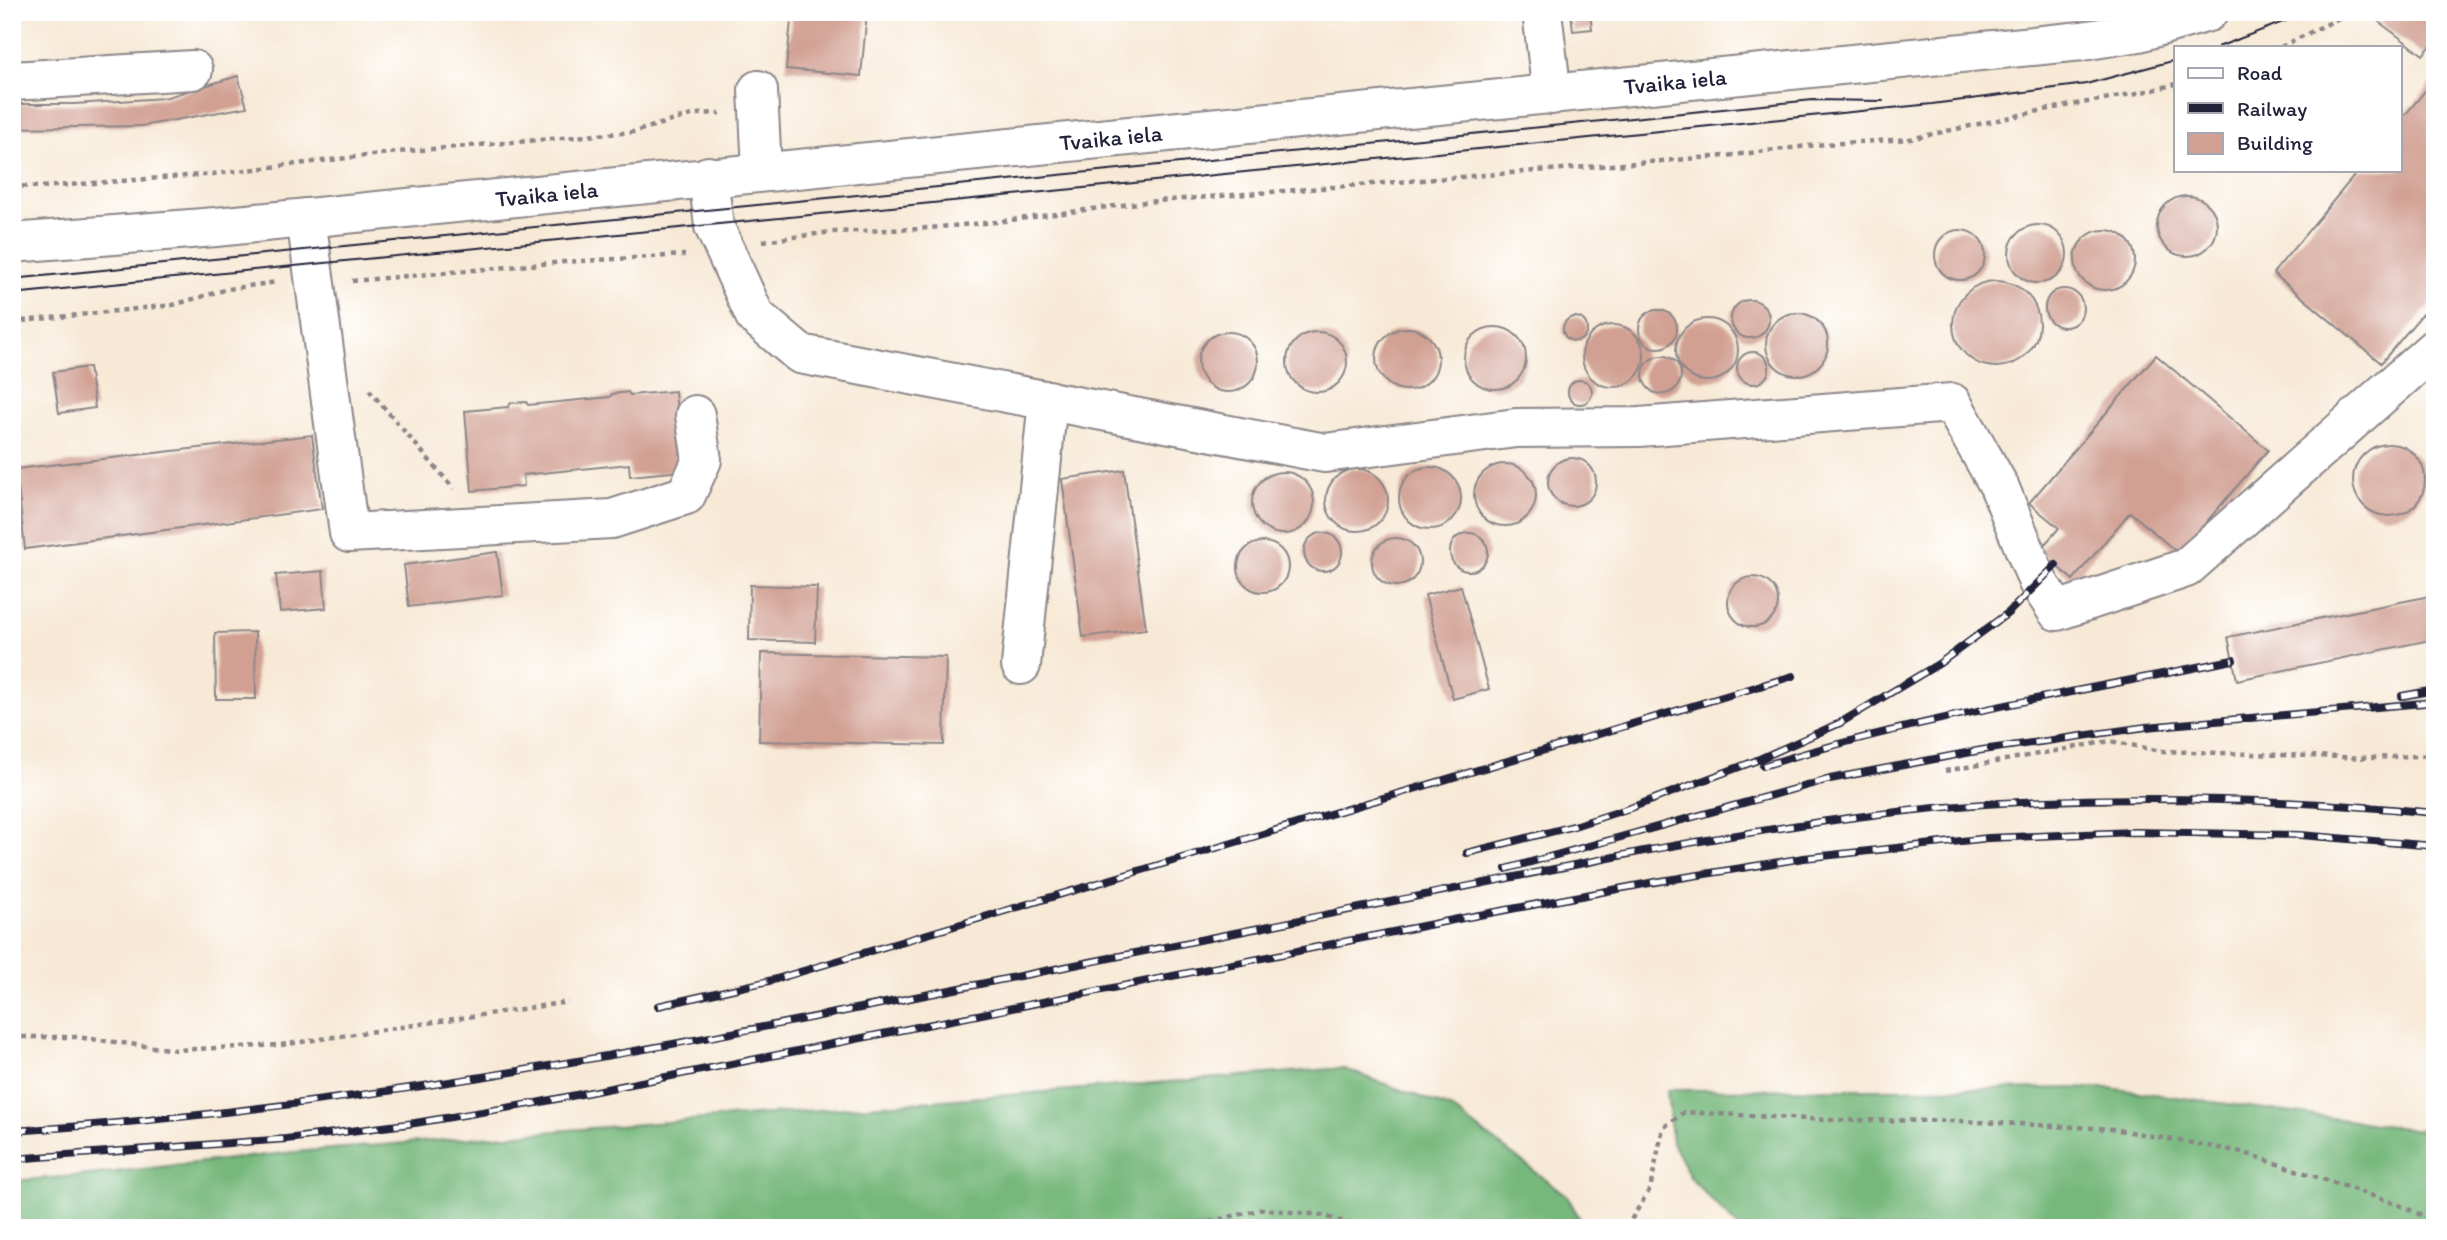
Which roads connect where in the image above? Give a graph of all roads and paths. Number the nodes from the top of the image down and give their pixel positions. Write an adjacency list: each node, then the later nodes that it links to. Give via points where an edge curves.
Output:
1 (1542, 12): 8 (street)
2 (2208, 12): 8 (street, Tvaika iela, via 2138,32 2082,41)
3 (2351, 12): 4 (path)
4 (2283, 46)
5 (193, 70): 6 (street)
6 (12, 81)
7 (2174, 84): 15 (path, via 1910,138 1145,202 996,222 832,232)
8 (1552, 95): 10 (street, Tvaika iela)
9 (758, 100): 10 (street); 12 (path, via 634,132 398,152 213,174)
10 (762, 171): 11 (street, Tvaika iela)
11 (708, 176): 13 (street, Tvaika iela); 15 (street, via 714,226)
12 (12, 186)
13 (306, 218): 14 (street, Tvaika iela); 16 (street)
14 (12, 243)
15 (724, 247): 16 (path, via 693,254); 20 (street, via 755,316 800,354)
16 (313, 281): 17 (path, via 228,289 173,305); 22 (street, via 349,533)
17 (12, 322)
18 (2435, 348): 20 (street, via 2186,568 2057,611 2038,582 1999,486 1952,403 1639,427 1516,428 1325,453)
19 (366, 386): 22 (path)
20 (1048, 400): 23 (street)
21 (695, 415): 22 (street, via 702,460 686,495 612,519)
22 (484, 526)
23 (1021, 665)
24 (2435, 755): 25 (path, via 2372,758 2161,751 2110,741)
25 (1945, 771)
26 (568, 1002): 27 (path, via 281,1045 176,1050 76,1037)
27 (12, 1037)
28 (2435, 1222): 31 (path, via 2394,1203 2242,1152 2113,1129 1684,1112 1663,1128 1650,1189)
29 (1181, 1228): 30 (path, via 1263,1209 1321,1215)
30 (1363, 1228)
31 (1626, 1228)

